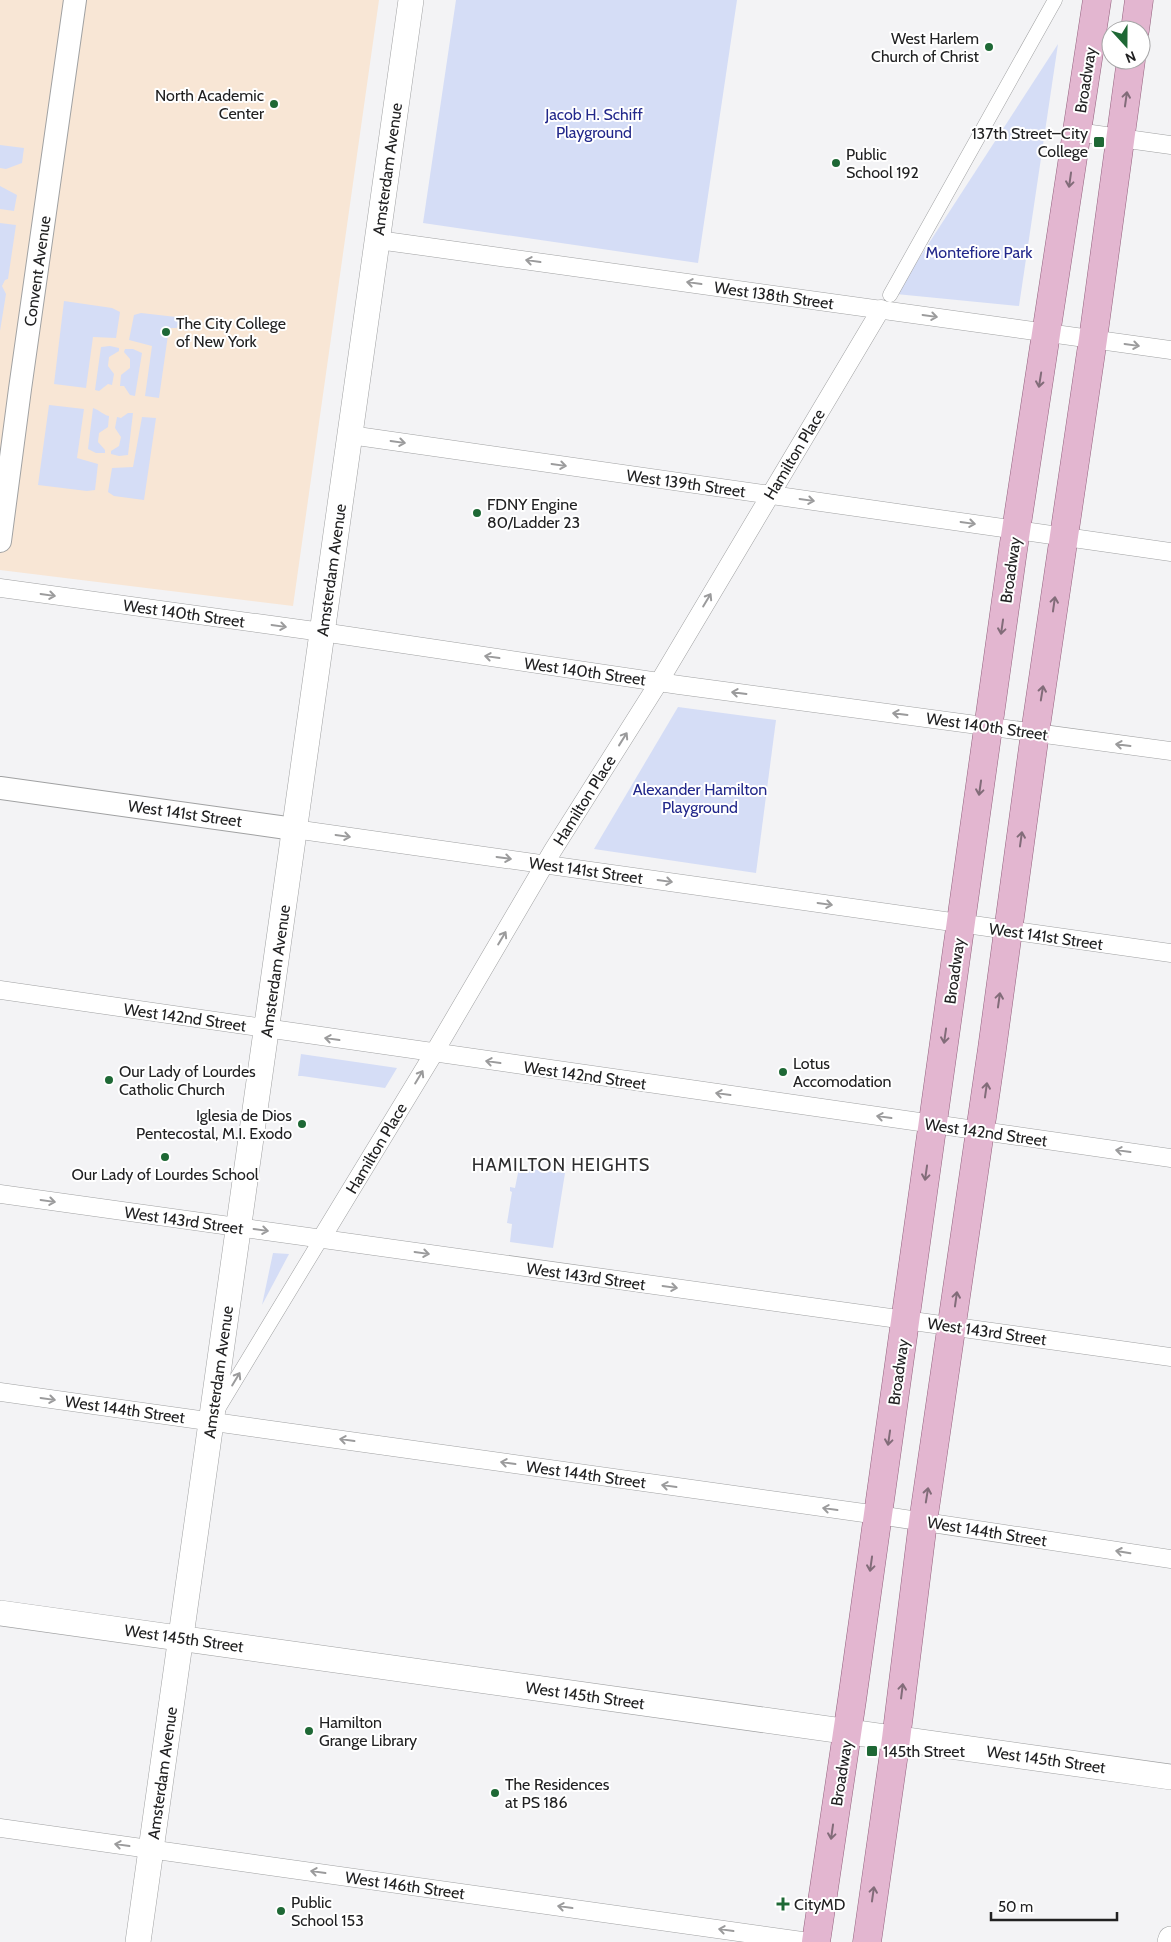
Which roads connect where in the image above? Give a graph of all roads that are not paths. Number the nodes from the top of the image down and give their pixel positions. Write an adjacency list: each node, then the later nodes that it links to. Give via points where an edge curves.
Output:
1 (75, 0): 20 (street, Convent Avenue)
2 (411, 0): 11 (main road, Amsterdam Avenue)
3 (1055, 0): 12 (street, Hamilton Place)
4 (1097, 0): 8 (main road, Broadway)
5 (1139, 0): 6 (main road)
6 (1136, 20)
7 (1130, 70): 9 (main road, one-way to 7)
8 (1077, 132): 9 (street); 13 (main road, Broadway, one-way to 13)
9 (1121, 138): 10 (street); 14 (main road)
10 (1171, 146)
11 (378, 240): 12 (street, West 138th Street, one-way to 11); 16 (main road, Amsterdam Avenue)
12 (885, 302): 13 (street, West 138th Street, one-way to 13); 17 (street, Hamilton Place)
13 (1047, 332): 14 (street, West 138th Street); 18 (main road, Broadway, one-way to 18)
14 (1093, 339): 15 (street, West 138th Street, one-way to 15); 19 (main road)
15 (1171, 350)
16 (350, 435): 17 (street, West 139th Street, one-way to 17); 23 (main road, Amsterdam Avenue)
17 (770, 494): 18 (street, West 139th Street, one-way to 18); 24 (street, Hamilton Place, one-way to 17)
18 (1016, 530): 19 (street, West 139th Street); 25 (main road, Broadway, one-way to 25)
19 (1064, 536): 21 (street, West 139th Street); 26 (main road, one-way to 19)
20 (0, 541)
21 (1171, 552)
22 (0, 588): 23 (street, West 140th Street, one-way to 23)
23 (322, 632): 24 (street, West 140th Street, one-way to 23); 29 (main road, Amsterdam Avenue)
24 (659, 682): 25 (street, West 140th Street, one-way to 24); 30 (street, Hamilton Place, one-way to 24)
25 (989, 726): 26 (street, West 140th Street); 31 (main road, Broadway, one-way to 31)
26 (1035, 733): 27 (street, West 140th Street, one-way to 26); 32 (main road, one-way to 26)
27 (1171, 751)
28 (0, 788): 29 (street, West 141st Street)
29 (294, 829): 30 (street, West 141st Street, one-way to 30); 35 (main road, Amsterdam Avenue)
30 (545, 864): 31 (street, West 141st Street, one-way to 31); 36 (street, Hamilton Place, one-way to 30)
31 (961, 924): 32 (street, West 141st Street); 37 (main road, Broadway, one-way to 37)
32 (1008, 931): 33 (street, West 141st Street); 38 (main road, one-way to 32)
33 (1171, 953)
34 (0, 990): 35 (street, West 142nd Street)
35 (266, 1030): 36 (street, West 142nd Street, one-way to 35); 41 (main road, Amsterdam Avenue)
36 (434, 1053): 37 (street, West 142nd Street, one-way to 36); 42 (street, Hamilton Place, one-way to 36)
37 (932, 1124): 38 (street, West 142nd Street); 43 (main road, Broadway, one-way to 43)
38 (980, 1131): 39 (street, West 142nd Street, one-way to 38); 44 (main road, one-way to 38)
39 (1171, 1158)
40 (0, 1194): 41 (street, West 143rd Street, one-way to 41)
41 (239, 1227): 42 (street, West 143rd Street, one-way to 42); 47 (main road, Amsterdam Avenue)
42 (321, 1239): 43 (street, West 143rd Street, one-way to 43); 47 (street, Hamilton Place, one-way to 42)
43 (905, 1320): 44 (street, West 143rd Street); 48 (main road, Broadway, one-way to 48)
44 (952, 1327): 45 (street, West 143rd Street); 49 (main road, one-way to 44)
45 (1171, 1357)
46 (0, 1392): 47 (street, West 144th Street, one-way to 47)
47 (211, 1421): 48 (street, West 144th Street, one-way to 47); 52 (main road, Amsterdam Avenue)
48 (878, 1515): 49 (street, West 144th Street); 53 (main road, Broadway, one-way to 53)
49 (923, 1522): 50 (street, West 144th Street, one-way to 49); 54 (main road, one-way to 49)
50 (1171, 1559)
51 (0, 1613): 52 (main road, West 145th Street)
52 (182, 1638): 53 (main road, West 145th Street); 57 (main road, Amsterdam Avenue)
53 (847, 1732): 54 (main road, West 145th Street); 60 (main road, Broadway, one-way to 60)
54 (896, 1739): 55 (main road, West 145th Street); 61 (main road, one-way to 54)
55 (1171, 1776)
56 (0, 1828): 57 (street, West 146th Street, one-way to 56)
57 (151, 1849): 58 (main road, Amsterdam Avenue); 59 (street, West 146th Street, one-way to 57)
58 (138, 1942)
59 (809, 1942)
60 (816, 1942)
61 (866, 1942)

